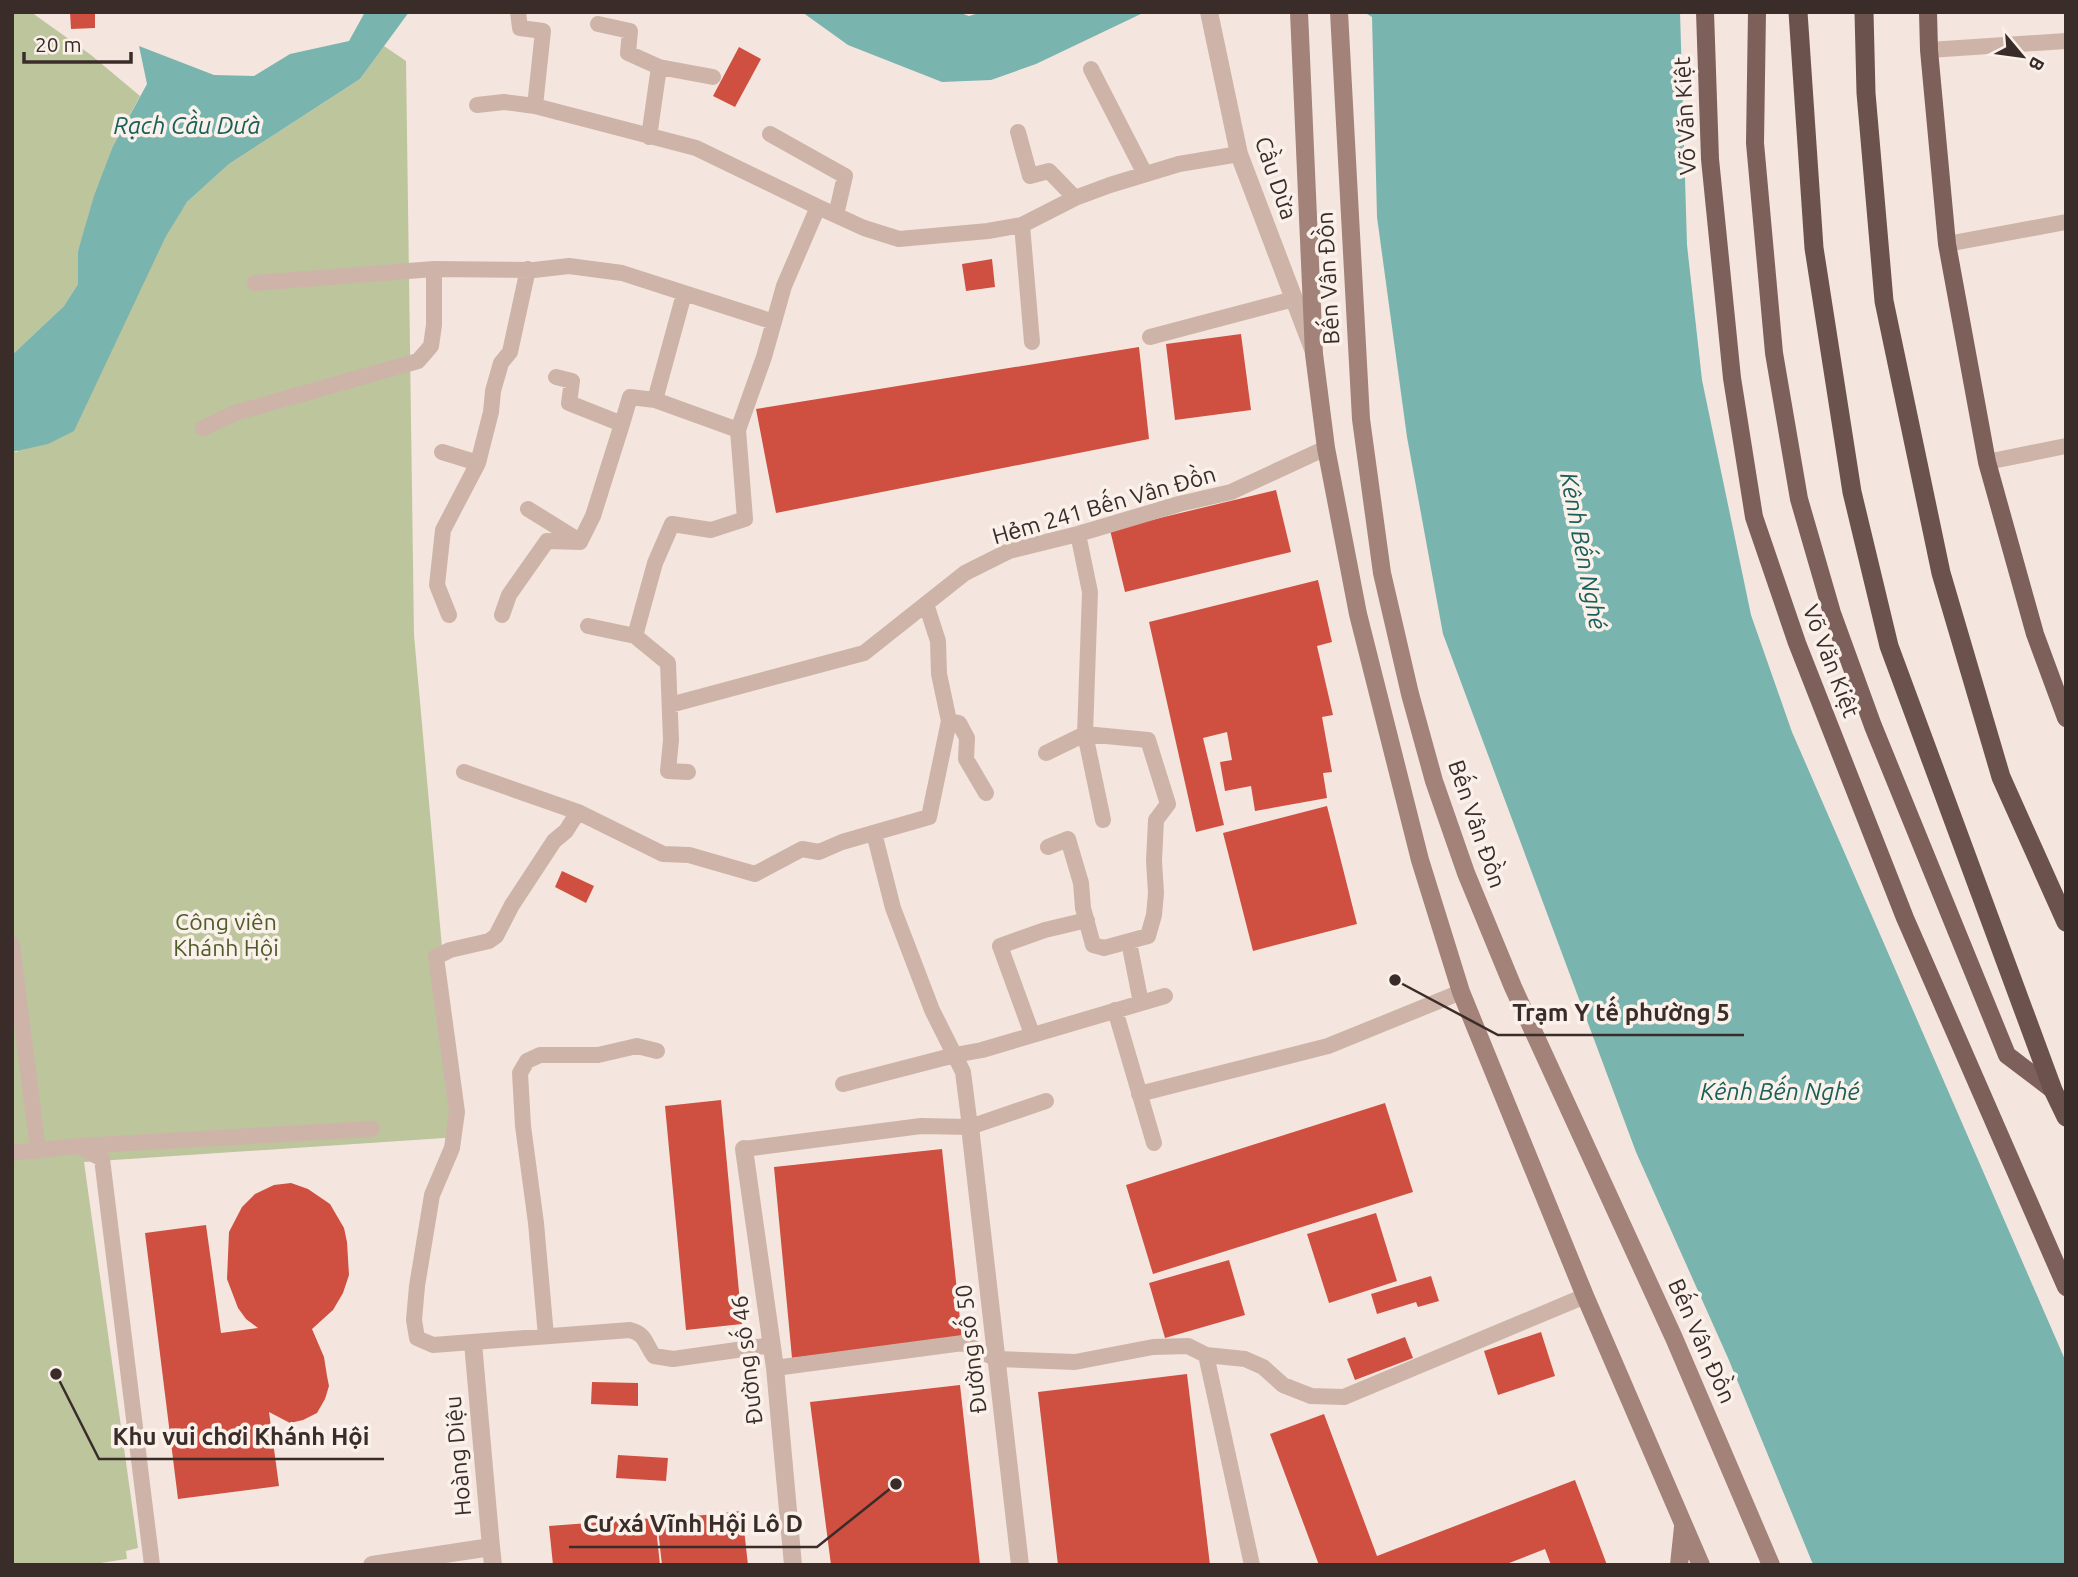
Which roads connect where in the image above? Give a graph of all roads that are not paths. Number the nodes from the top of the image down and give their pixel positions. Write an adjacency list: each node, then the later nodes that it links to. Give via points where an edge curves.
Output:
1 (518, 12): 17 (lane, via 520,27 543,32)
2 (1209, 12): 21 (street, Cầu Dừa)
3 (1299, 12): 37 (main road, Bến Vân Đồn)
4 (1339, 12): 108 (main road, Bến Vân Đồn, via 1361,419 1370,492 1385,586 1434,781 1513,987 1674,1338)
5 (1705, 12): 91 (main road, Võ Văn Kiệt, via 1712,173 1732,378 1754,517 1797,643 1905,918)
6 (1757, 12): 80 (main road, via 1755,143 1774,353 1799,499 1872,726 2007,1055)
7 (1798, 12): 80 (highway, via 1814,248 1852,492 1889,646)
8 (1864, 12): 69 (highway, via 1866,93 1884,301 1941,573 2001,777)
9 (1927, 12): 12 (main road)
10 (598, 24): 13 (lane, via 630,31 628,53)
11 (2066, 41): 12 (lane)
12 (1929, 50): 28 (main road)
13 (659, 67): 15 (lane); 20 (lane)
14 (1091, 69): 22 (lane)
15 (713, 77)
16 (477, 105): 17 (lane)
17 (535, 106): 20 (lane)
18 (1018, 132): 23 (lane, via 1030,176 1049,171)
19 (769, 134): 25 (lane, via 845,176)
20 (649, 137): 24 (lane, via 696,148)
21 (1239, 154): 22 (lane); 33 (street, Cầu Dừa)
22 (1145, 174): 23 (lane)
23 (1075, 198): 27 (lane)
24 (818, 207): 25 (lane); 34 (lane)
25 (836, 215): 27 (lane, via 899,239)
26 (2066, 222): 28 (lane)
27 (1022, 225): 36 (lane)
28 (1947, 244): 46 (main road)
29 (434, 269): 30 (lane); 31 (lane); 41 (lane, via 431,346 418,360 235,413)
30 (528, 270): 32 (lane, via 569,266 622,273); 47 (lane, via 510,352 501,363 493,391)
31 (255, 283)
32 (684, 294): 34 (lane); 39 (lane)
33 (1294, 299): 35 (lane); 37 (street, Cầu Dừa)
34 (774, 322): 42 (lane)
35 (1150, 337)
36 (1032, 342)
37 (1314, 354): 44 (main road, Bến Vân Đồn)
38 (556, 377): 40 (lane, via 572,381 569,403)
39 (655, 400): 40 (lane, via 630,397); 42 (lane)
40 (622, 424): 50 (lane, via 593,516)
41 (203, 428)
42 (738, 430): 55 (lane, via 746,519 711,530 671,524)
43 (2066, 446): 46 (lane)
44 (1326, 448): 49 (lane, Hẻm 241 Bến Vân Đồn, via 1231,492); 72 (main road, Bến Vân Đồn, via 1358,614 1420,860)
45 (442, 452): 47 (lane)
46 (1987, 462): 57 (main road, via 2035,634)
47 (478, 463): 52 (lane, via 443,530 437,585)
48 (528, 509): 50 (lane)
49 (1079, 534): 51 (lane, Hẻm 241 Bến Vân Đồn, via 1009,551 965,573); 59 (lane, via 1090,592)
50 (580, 542): 53 (lane, via 547,541 509,595)
51 (926, 604): 56 (lane, Hẻm 241 Bến Vân Đồn, via 864,653); 58 (lane, via 937,641)
52 (449, 615)
53 (502, 615)
54 (588, 626): 55 (lane)
55 (635, 636): 56 (lane, via 668,663)
56 (670, 705): 62 (lane, via 668,771)
57 (2066, 718)
58 (949, 721): 63 (lane, via 959,723 967,738 966,759); 66 (lane, via 929,817)
59 (1085, 734): 60 (lane); 65 (lane); 70 (lane, via 1148,740 1168,804 1156,820 1154,915 1148,936)
60 (1046, 753)
61 (464, 772): 64 (lane)
62 (688, 772)
63 (986, 793)
64 (578, 812): 66 (lane, via 663,854 690,855 755,874 802,849 818,852); 94 (lane, via 554,841 496,936 436,957 457,1112 452,1149 432,1195 414,1320 417,1338 433,1345)
65 (1103, 820)
66 (874, 833): 78 (lane, via 893,908 932,1010)
67 (1048, 847): 68 (lane, via 1068,839 1082,883)
68 (1087, 920): 70 (lane, via 1093,945 1104,948); 76 (lane, via 1000,946)
69 (2066, 922)
70 (1129, 942): 74 (lane)
71 (12, 946): 89 (lane)
72 (1461, 992): 81 (lane, via 1328,1046); 92 (main road, Bến Vân Đồn)
73 (1165, 996): 74 (lane)
74 (1141, 1003): 75 (lane)
75 (1115, 1010): 76 (lane); 81 (lane)
76 (1032, 1034): 78 (lane)
77 (657, 1051): 93 (lane, via 638,1046 598,1055 540,1055 527,1060 520,1073)
78 (955, 1055): 79 (lane); 84 (lane, via 963,1072)
79 (843, 1084)
80 (2053, 1090): 83 (highway)
81 (1139, 1094): 86 (lane)
82 (1046, 1101): 84 (lane)
83 (2066, 1117)
84 (970, 1127): 88 (lane, via 921,1126); 97 (street, Đường số 50)
85 (372, 1129): 87 (lane)
86 (1154, 1143)
87 (79, 1146): 89 (lane); 101 (lane, via 102,1159)
88 (744, 1149): 95 (street, Đường số 46)
89 (38, 1150): 90 (lane)
90 (12, 1153)
91 (2066, 1287)
92 (1585, 1296): 96 (lane, via 1344,1397 1311,1396 1283,1385 1245,1359); 99 (main road, Bến Vân Đồn)
93 (546, 1336): 94 (lane); 95 (lane, via 630,1330 640,1332 654,1356 673,1359)
94 (472, 1343): 100 (street, Hoàng Diệu)
95 (772, 1345): 98 (street, Đường số 46)
96 (1206, 1355): 97 (lane, via 1188,1346 1153,1347 1075,1362); 105 (lane)
97 (997, 1359): 98 (lane, via 963,1343); 104 (street, Đường số 50)
98 (775, 1368): 103 (street, Đường số 46)
99 (1684, 1524): 106 (main road); 107 (main road, Bến Vân Đồn)
100 (492, 1556): 102 (street)
101 (152, 1565)
102 (372, 1565)
103 (793, 1565)
104 (1020, 1565)
105 (1252, 1565)
106 (1679, 1565)
107 (1701, 1565)
108 (1771, 1565)

